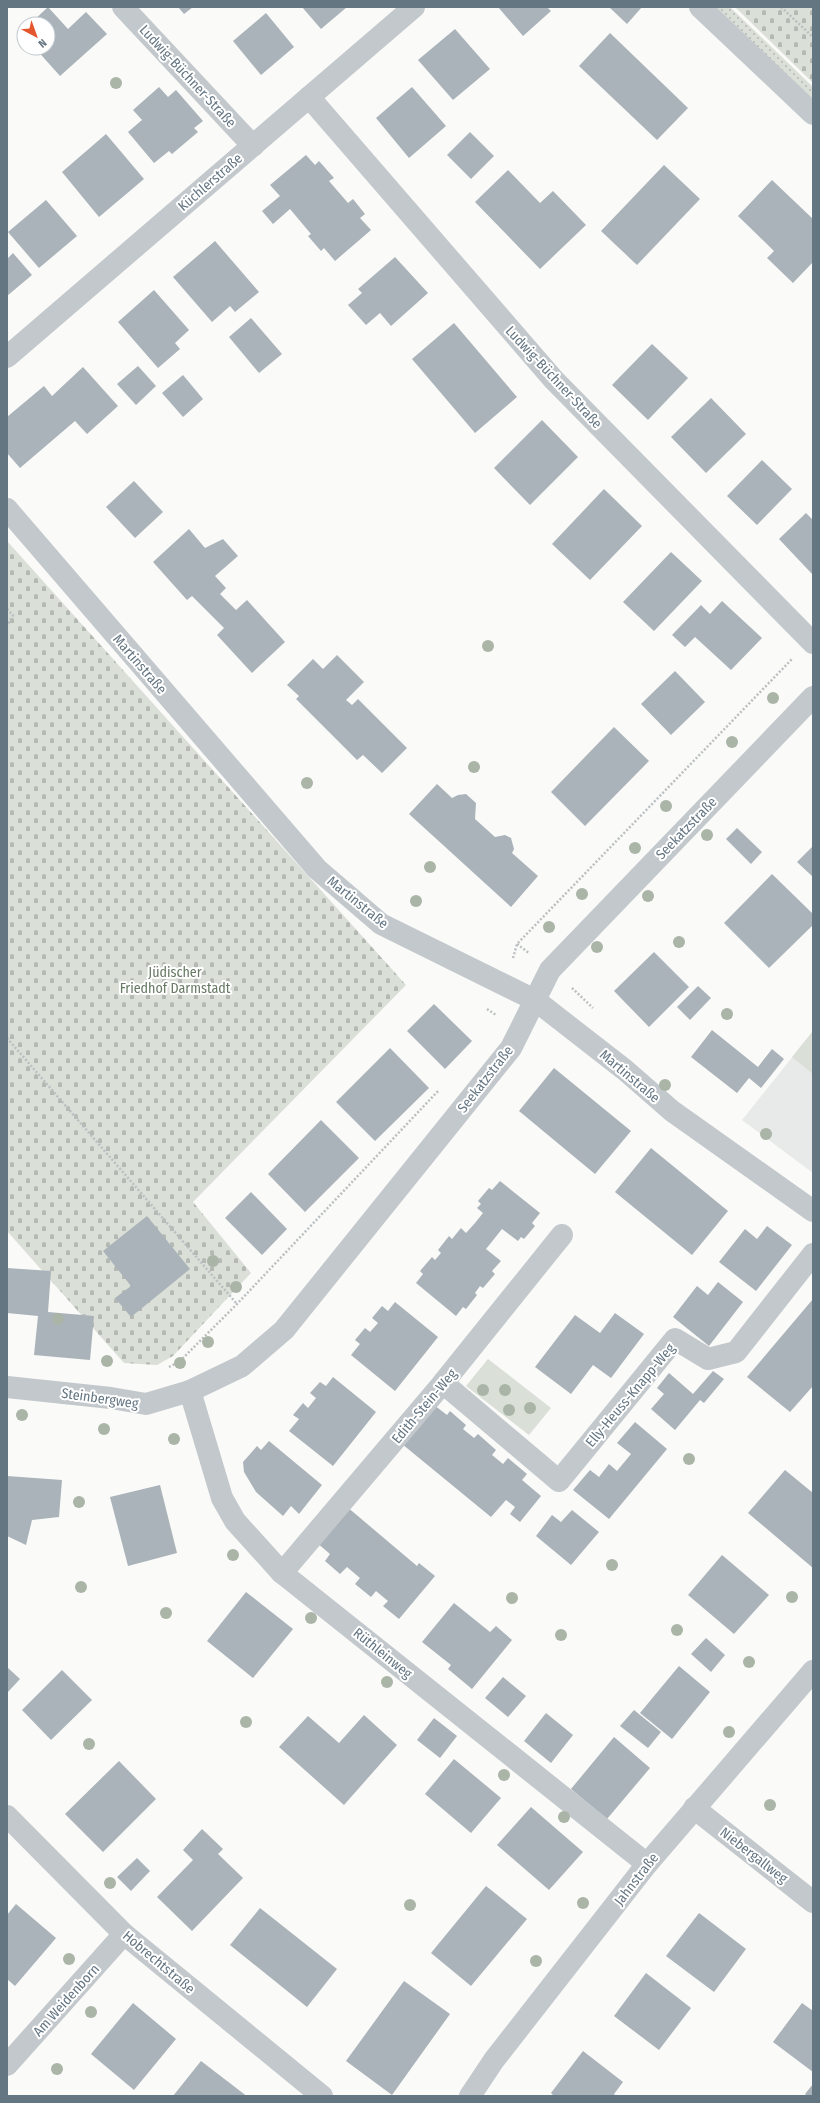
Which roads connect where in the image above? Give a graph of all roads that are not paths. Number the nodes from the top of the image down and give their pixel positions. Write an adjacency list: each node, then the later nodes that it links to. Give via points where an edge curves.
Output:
1 (123, 7): 6 (street, Ludwig-Büchner-Straße)
2 (414, 7): 4 (street, Küchlerstraße)
3 (700, 7): 5 (street)
4 (309, 97): 6 (street, Küchlerstraße); 9 (street, Ludwig-Büchner-Straße, via 554,380)
5 (813, 114)
6 (253, 146): 7 (street, Küchlerstraße)
7 (7, 357)
8 (7, 509): 11 (street, Martinstraße, via 318,868 381,924)
9 (812, 642)
10 (813, 697): 11 (street, Seekatzstraße, via 550,970)
11 (535, 1000): 12 (street, Martinstraße, via 625,1070 672,1111); 17 (street, Seekatzstraße, via 511,1048 284,1330 242,1366)
12 (813, 1211)
13 (562, 1235): 15 (street, Edith-Stein-Weg)
14 (813, 1254): 15 (street, Elly-Heuss-Knapp-Weg, via 736,1352 708,1359 675,1339 558,1481)
15 (443, 1383): 18 (street, Edith-Stein-Weg)
16 (7, 1387): 17 (street, Steinbergweg, via 146,1404)
17 (190, 1391): 18 (street, Rüthleinweg, via 222,1498 235,1521)
18 (282, 1573): 22 (street, Rüthleinweg)
19 (813, 1671): 20 (street, Jahnstraße)
20 (694, 1808): 22 (street, Jahnstraße); 23 (street, Niebergallweg)
21 (7, 1816): 24 (street, Hobrechtstraße)
22 (646, 1864): 27 (street, Jahnstraße, via 494,2060)
23 (813, 1902)
24 (124, 1934): 25 (street, Am Weidenborn); 26 (street, Hobrechtstraße)
25 (7, 2065)
26 (322, 2096)
27 (470, 2096)

